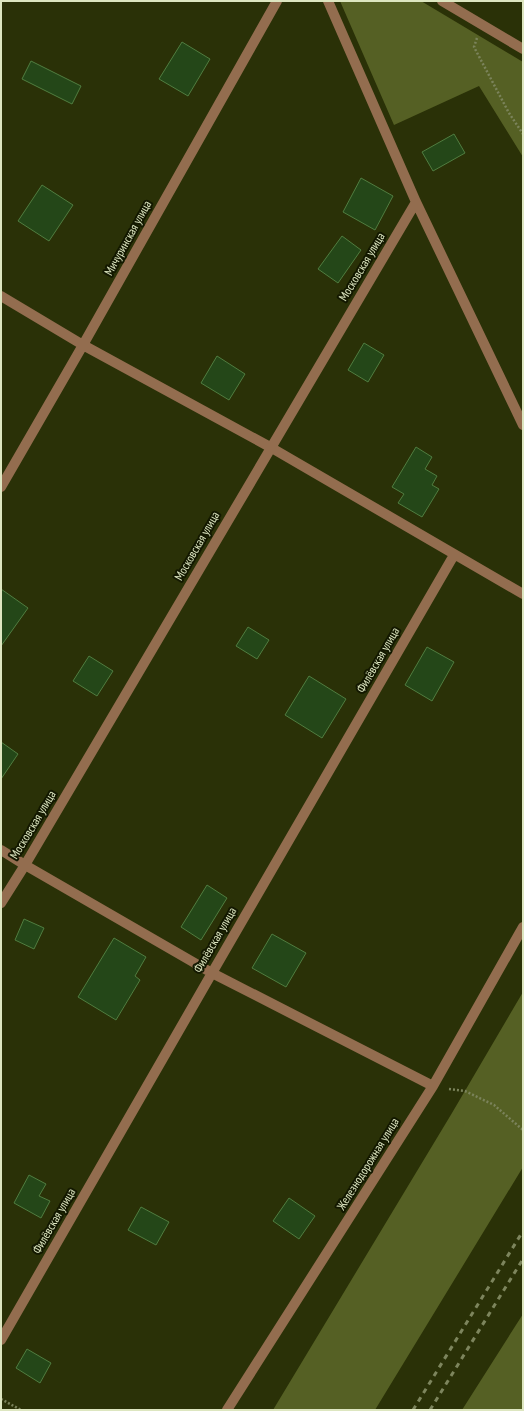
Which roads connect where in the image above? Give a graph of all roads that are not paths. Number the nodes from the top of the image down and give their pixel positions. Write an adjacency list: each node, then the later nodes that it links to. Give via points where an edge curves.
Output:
1 (277, 1): 7 (street, Мичуринская улица)
2 (328, 1): 5 (street)
3 (442, 1): 4 (street)
4 (523, 49)
5 (416, 202): 8 (street); 9 (street, Московская улица)
6 (1, 296): 7 (street)
7 (83, 345): 9 (street); 10 (street, Мичуринская улица)
8 (523, 425)
9 (270, 447): 11 (street); 14 (street, Московская улица)
10 (1, 487)
11 (454, 555): 12 (street); 17 (street, Филёвская улица)
12 (523, 594)
13 (1, 850): 14 (street)
14 (25, 865): 15 (street, Московская улица); 17 (street)
15 (1, 903)
16 (523, 927): 18 (street, Железнодорожная улица)
17 (212, 972): 18 (street); 19 (street, Филёвская улица)
18 (433, 1086): 20 (street, Железнодорожная улица)
19 (1, 1340)
20 (227, 1410)

